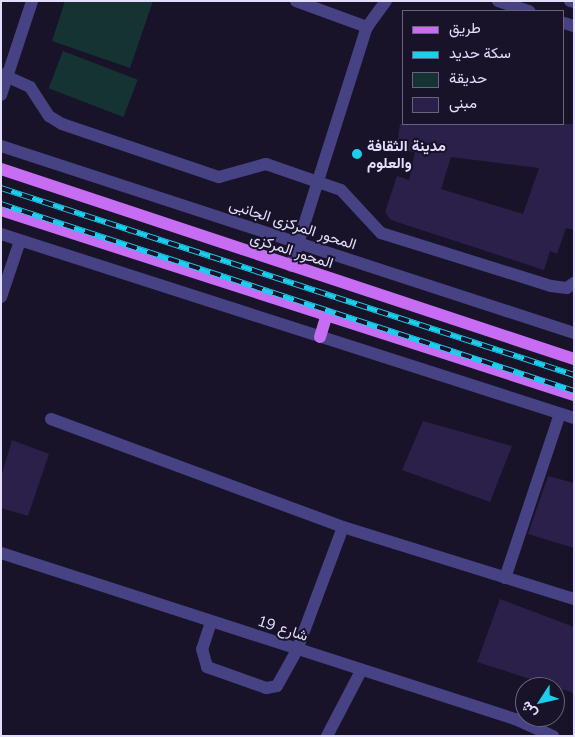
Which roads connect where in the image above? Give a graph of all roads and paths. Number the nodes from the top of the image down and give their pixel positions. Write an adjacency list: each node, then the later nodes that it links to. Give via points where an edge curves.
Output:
1 (32, 1): 9 (street)
2 (296, 1): 8 (street)
3 (386, 1): 8 (street)
4 (498, 1): 7 (street)
5 (570, 1): 6 (street)
6 (574, 2)
7 (526, 10)
8 (367, 26): 13 (street)
9 (4, 75): 10 (street); 13 (street, via 30,87 57,122 214,176 230,176 261,163)
10 (1, 95)
11 (1, 146): 17 (street, المحور المركزى الجانبى)
12 (1, 169): 18 (main road, المحور المركزى)
13 (318, 180): 17 (street); 19 (street, via 348,196 366,222 381,233 550,286 567,288)
14 (1, 210): 21 (main road)
15 (1, 234): 16 (street)
16 (20, 241): 20 (street); 23 (street)
17 (298, 243): 18 (street); 22 (street, المحور المركزى الجانبى)
18 (291, 266): 24 (main road, المحور المركزى)
19 (574, 283)
20 (1, 296)
21 (327, 314): 23 (main road); 25 (main road)
22 (574, 333)
23 (320, 337): 26 (street)
24 (574, 359)
25 (574, 395)
26 (560, 414): 27 (street); 31 (street)
27 (574, 418)
28 (51, 419): 29 (street)
29 (343, 527): 31 (street); 34 (street)
30 (1, 553): 33 (street, شارع 19)
31 (505, 578): 32 (street)
32 (574, 599)
33 (211, 622): 34 (street, شارع 19); 34 (street, via 202,649 207,667 266,688 285,679)
34 (297, 650): 35 (street, شارع 19)
35 (361, 671): 36 (street); 37 (street, شارع 19, via 515,719)
36 (327, 736)
37 (553, 736)

